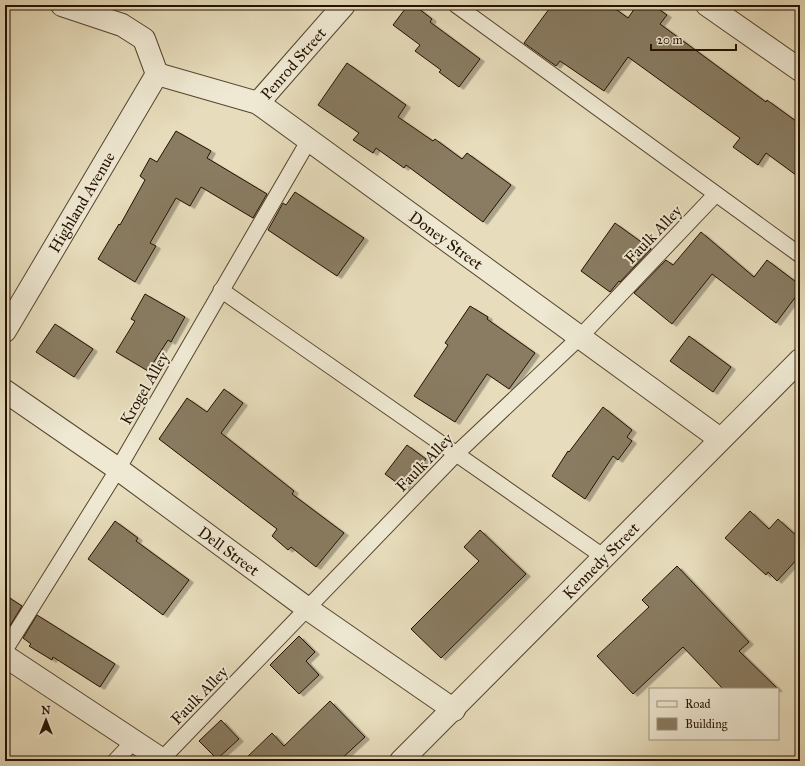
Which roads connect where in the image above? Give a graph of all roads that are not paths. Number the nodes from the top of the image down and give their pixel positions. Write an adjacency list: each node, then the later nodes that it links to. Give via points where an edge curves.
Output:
1 (62, 5): 6 (street, via 122,25 144,39)
2 (344, 5): 7 (street, Penrod Street)
3 (456, 5): 9 (lane)
4 (707, 5): 5 (street)
5 (800, 70)
6 (157, 74): 7 (street, Doney Street); 12 (street, Highland Avenue)
7 (258, 103): 8 (street, Doney Street)
8 (308, 140): 11 (lane, Krogel Alley); 13 (street, Doney Street)
9 (716, 194): 10 (lane); 13 (lane, Faulk Alley)
10 (800, 255)
11 (221, 290): 17 (lane); 18 (lane, Krogel Alley)
12 (5, 331)
13 (580, 337): 16 (street, Doney Street); 17 (lane, Faulk Alley)
14 (800, 360): 16 (street, Kennedy Street)
15 (5, 391): 18 (street, Dell Street)
16 (720, 439): 19 (street, Kennedy Street)
17 (457, 453): 19 (lane); 20 (lane, Faulk Alley)
18 (118, 469): 20 (street, Dell Street); 21 (lane, Krogel Alley)
19 (604, 557): 23 (street, Kennedy Street)
20 (308, 609): 23 (street, Dell Street); 25 (lane, Faulk Alley)
21 (5, 650)
22 (5, 656): 24 (street)
23 (454, 710): 27 (street, Kennedy Street)
24 (134, 741): 25 (street); 26 (lane)
25 (163, 760)
26 (116, 761)
27 (401, 761)

